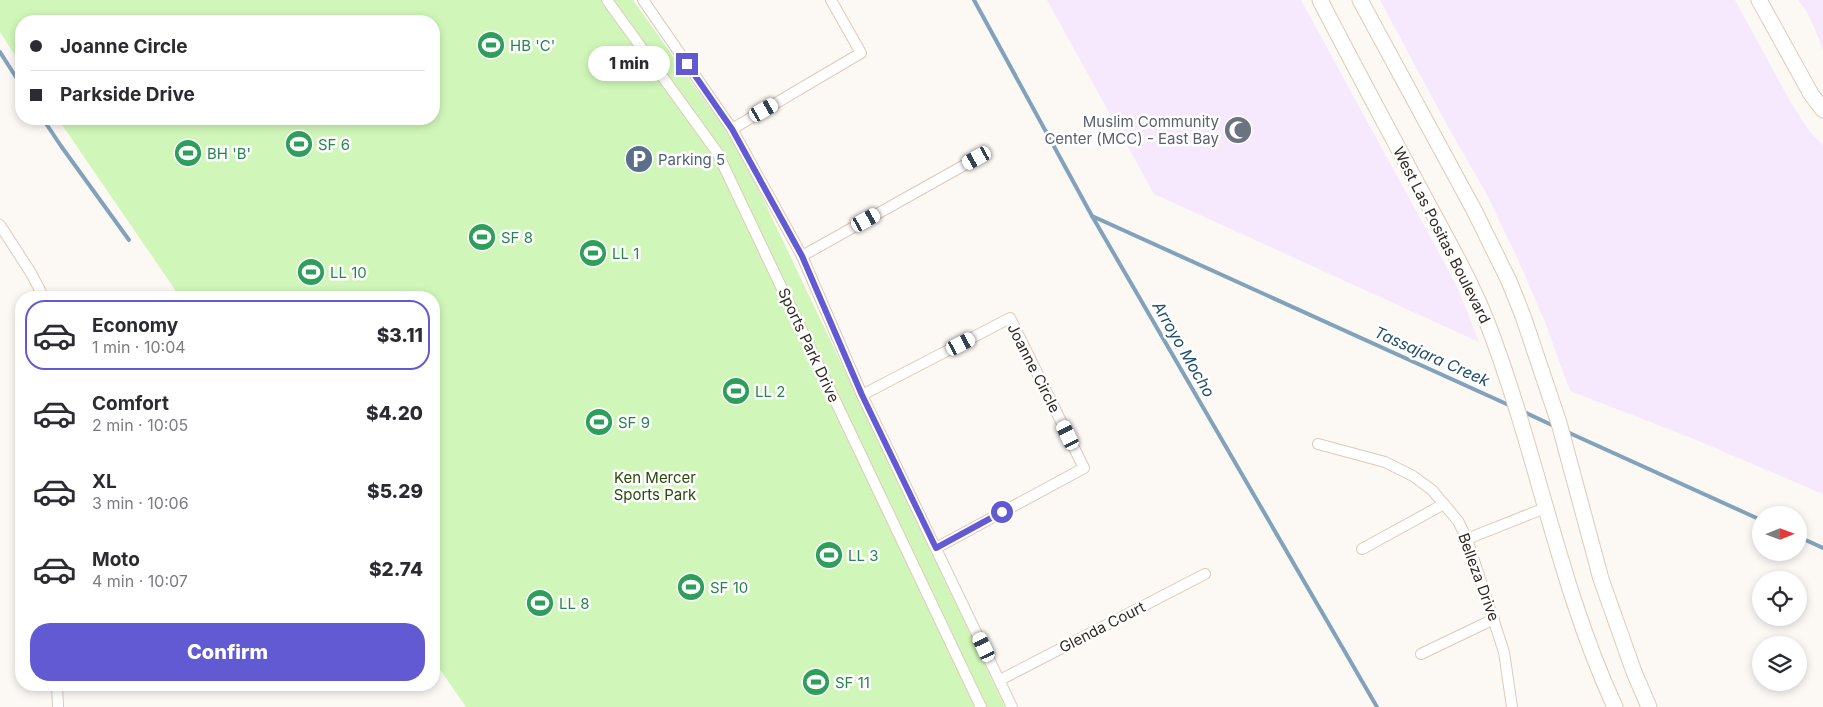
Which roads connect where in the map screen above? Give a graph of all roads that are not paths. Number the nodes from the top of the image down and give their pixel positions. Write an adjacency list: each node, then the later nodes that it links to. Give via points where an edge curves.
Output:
1 (607, 0): 26 (street, Sports Park Drive, via 717,152)
2 (643, 0): 8 (street)
3 (830, 0): 8 (street, via 861,53)
4 (1320, 0): 16 (main road, West Las Positas Boulevard, via 1478,302 1513,393)
5 (1360, 0): 30 (main road, via 1474,210 1524,316 1572,466 1601,579)
6 (1759, 0): 7 (main road)
7 (1823, 110)
8 (732, 129): 11 (street)
9 (977, 158): 11 (street)
10 (0, 225): 12 (street)
11 (802, 256): 13 (street)
12 (40, 291)
13 (862, 395): 18 (street); 18 (street, Joanne Circle, via 1010,318 1084,468)
14 (1318, 444): 15 (street, Belleza Drive, via 1385,462 1413,476)
15 (1444, 504): 17 (street, Belleza Drive); 19 (street)
16 (1545, 508): 17 (street); 29 (main road, West Las Positas Boulevard, via 1603,682)
17 (1467, 539): 21 (street, Belleza Drive)
18 (936, 548): 23 (street)
19 (1362, 549)
20 (1205, 574): 23 (street, Glenda Court)
21 (1494, 619): 22 (street); 28 (street, Belleza Drive, via 1504,652)
22 (1420, 654)
23 (1000, 680): 27 (street)
24 (57, 691): 25 (street)
25 (58, 707)
26 (981, 707)
27 (1012, 707)
28 (1512, 707)
29 (1615, 707)
30 (1649, 707)

